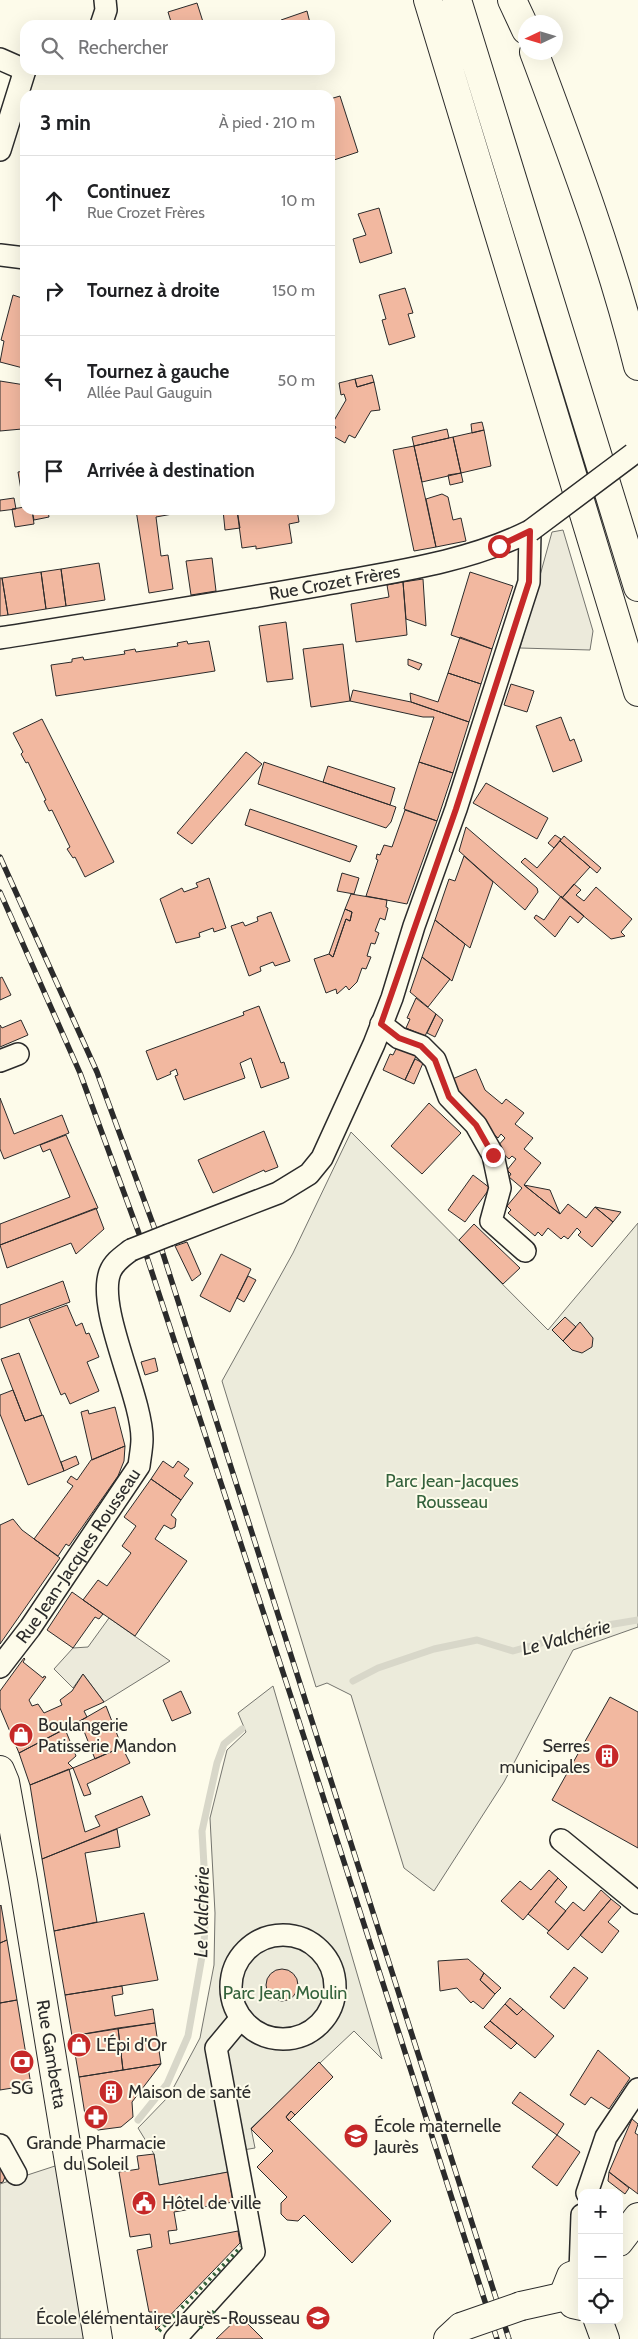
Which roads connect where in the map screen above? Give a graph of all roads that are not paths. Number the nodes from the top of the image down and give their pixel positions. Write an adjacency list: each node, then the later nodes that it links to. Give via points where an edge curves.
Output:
1 (105, 0): 6 (street)
2 (428, 0): 19 (main road)
3 (457, 0): 17 (main road)
4 (512, 0): 5 (main road)
5 (519, 15)
6 (103, 20)
7 (0, 59): 9 (street)
8 (537, 60): 14 (main road, via 567,139)
9 (20, 68)
10 (23, 75): 11 (street)
11 (0, 150)
12 (0, 255): 13 (street)
13 (20, 257)
14 (638, 366)
15 (635, 452): 16 (street, Rue Crozet Frères, bridge)
16 (530, 531): 18 (street, Rue Crozet Frères, via 499,546 463,557 357,579); 20 (street, Rue Jean-Jacques Rousseau, via 529,582 456,809)
17 (638, 587)
18 (0, 638)
19 (638, 692)
20 (381, 1024): 21 (street, via 399,1038 421,1046 435,1060 449,1097 476,1125 493,1155 500,1188 491,1221); 22 (street, Rue Jean-Jacques Rousseau, bridge, via 322,1158 309,1174 278,1194 131,1250 115,1262 109,1273 108,1290 111,1314 138,1413 142,1439 139,1466)
21 (525, 1251)
22 (0, 1667)
23 (0, 1770): 39 (main road, Rue Gambetta, via 23,1880)
24 (561, 1840): 25 (street)
25 (638, 1903)
26 (240, 2018): 26 (street, via 232,2002 230,1985 234,1967 243,1952 257,1941 274,1935 290,1935 320,1949 330,1963 334,1979 330,2011 320,2025 306,2034 276,2039 256,2032); 40 (street, via 216,2048 254,2252)
27 (638, 2089): 30 (street, via 606,2137)
28 (0, 2145): 29 (street)
29 (16, 2174)
30 (588, 2189)
31 (638, 2217): 32 (main road)
32 (623, 2237)
33 (638, 2244): 34 (main road)
34 (623, 2257)
35 (578, 2274): 36 (main road, via 567,2280)
36 (574, 2301): 38 (main road, bridge, via 521,2306)
37 (599, 2324): 41 (main road)
38 (454, 2333)
39 (98, 2339)
40 (175, 2339)
41 (605, 2339)

